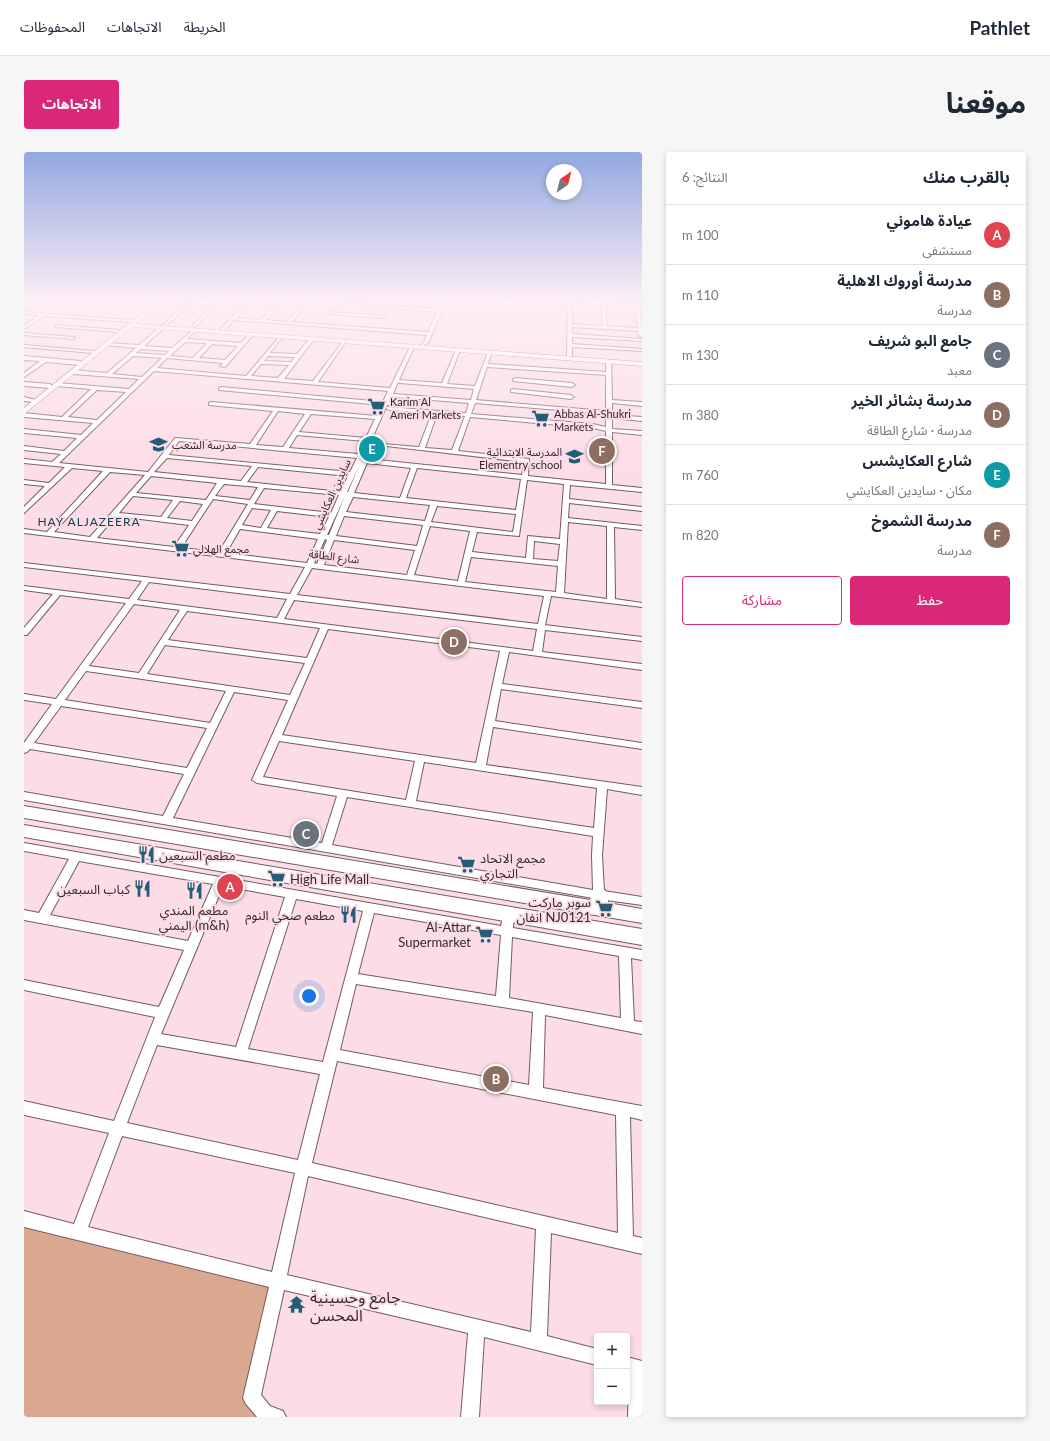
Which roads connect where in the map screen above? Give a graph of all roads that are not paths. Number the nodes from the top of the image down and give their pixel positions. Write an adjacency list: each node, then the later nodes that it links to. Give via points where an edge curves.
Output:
1 (35, 359): 18 (street)
2 (65, 359): 18 (street)
3 (85, 359): 29 (street)
4 (85, 359): 45 (street)
5 (126, 359): 32 (street)
6 (163, 359): 26 (street)
7 (195, 359): 20 (street)
8 (230, 359): 20 (street)
9 (263, 359): 21 (street)
10 (297, 359): 23 (street)
11 (331, 359): 40 (street)
12 (412, 359): 39 (street, سايدين العكايشي)
13 (412, 359): 50 (street, سايدين العكايشي)
14 (454, 359): 43 (street)
15 (489, 359): 24 (street)
16 (585, 359): 19 (street)
17 (606, 359): 22 (street)
18 (45, 360): 27 (street)
19 (609, 361): 22 (street); 30 (street)
20 (227, 362): 33 (street)
21 (260, 362): 23 (street); 36 (street)
22 (642, 362)
23 (293, 364): 37 (street)
24 (485, 365): 25 (street); 47 (street)
25 (518, 367): 28 (street); 38 (street)
26 (153, 369): 33 (street); 35 (street)
27 (27, 370): 31 (street)
28 (573, 371): 30 (street); 44 (street)
29 (73, 372): 32 (street); 42 (street)
30 (609, 374): 53 (street)
31 (24, 375)
32 (108, 375): 35 (street)
33 (215, 375): 34 (street)
34 (233, 377): 36 (street); 51 (street)
35 (142, 378): 48 (street)
36 (247, 378): 37 (street)
37 (280, 380): 40 (street)
38 (516, 380): 44 (street); 49 (street)
39 (400, 381): 43 (street); 50 (street, سايدين العكايشي)
40 (314, 383): 50 (street); 56 (street)
41 (24, 384): 45 (street)
42 (58, 385): 46 (street); 64 (street)
43 (444, 385): 47 (street)
44 (572, 385): 52 (street)
45 (50, 386): 55 (street)
46 (96, 388): 48 (street); 67 (street)
47 (477, 388): 54 (street)
48 (129, 391): 70 (street)
49 (513, 391): 52 (street); 60 (street)
50 (393, 393): 54 (street); 59 (street, سايدين العكايشي)
51 (218, 394): 57 (street); 57 (street, via 211,404)
52 (571, 397): 61 (street)
53 (609, 401): 58 (street); 66 (street)
54 (472, 402): 60 (street); 65 (street)
55 (27, 403)
56 (304, 403): 57 (street); 57 (street); 59 (street); 62 (street)
57 (285, 404): 87 (street)
58 (642, 404)
59 (388, 405): 63 (street); 69 (street, سايدين العكايشي)
60 (510, 405): 61 (street)
61 (570, 410): 66 (street)
62 (309, 412): 69 (street); 71 (street)
63 (435, 412): 65 (street); 84 (street)
64 (24, 414): 67 (street)
65 (468, 415): 72 (street, via 593,426); 85 (street)
66 (609, 415): 68 (street); 72 (street)
67 (63, 419): 70 (street)
68 (642, 419)
69 (379, 421): 77 (street, سايدين العكايشي); 80 (street, سايدين العكايشي)
70 (98, 422): 78 (street)
71 (299, 427): 75 (street); 77 (street)
72 (610, 430): 76 (street); 106 (street)
73 (24, 432): 74 (street)
74 (42, 433): 78 (street); 79 (street)
75 (294, 433): 80 (street); 83 (street)
76 (642, 433)
77 (371, 434): 80 (street, سايدين العكايشي)
78 (82, 437): 86 (street)
79 (36, 438)
80 (370, 442): 84 (street); 90 (street, سايدين العكايشي)
81 (30, 443): 82 (street)
82 (24, 449): 86 (street)
83 (285, 449): 89 (street); 90 (street)
84 (421, 449): 85 (street)
85 (455, 452): 99 (street, via 527,460)
86 (66, 453): 92 (street)
87 (252, 453): 88 (street); 88 (street, via 177,439); 89 (street); 93 (street)
88 (165, 456): 97 (street)
89 (270, 457): 93 (street); 98 (street)
90 (363, 458): 95 (street); 98 (street, سايدين العكايشي); 110 (street, سايدين العكايشي)
91 (24, 461): 92 (street)
92 (54, 464): 94 (street)
93 (257, 464): 102 (street)
94 (70, 466): 96 (street); 104 (street)
95 (415, 466): 99 (street); 113 (street)
96 (108, 470): 97 (street); 135 (street)
97 (148, 474): 100 (street); 108 (street)
98 (351, 474): 109 (street, سايدين العكايشي)
99 (524, 478): 103 (street); 121 (street)
100 (222, 481): 102 (street); 112 (street)
101 (24, 482): 104 (street)
102 (243, 483): 105 (street)
103 (567, 483): 106 (street); 114 (street)
104 (51, 485): 117 (street)
105 (262, 485): 109 (street); 116 (street)
106 (609, 487): 107 (street)
107 (642, 490)
108 (130, 494): 111 (street); 122 (street)
109 (342, 494): 110 (street); 124 (street, سايدين العكايشي)
110 (350, 494): 113 (street); 123 (street, سايدين العكايشي)
111 (178, 499): 112 (street); 125 (street)
112 (209, 500): 116 (street); 127 (street)
113 (402, 500): 115 (street)
114 (566, 502): 119 (street); 126 (street)
115 (434, 503): 121 (street); 128 (street)
116 (251, 504): 118 (street); 130 (street)
117 (27, 505): 120 (street)
118 (275, 509): 124 (street); 133 (street)
119 (642, 509)
120 (24, 511)
121 (519, 512): 132 (street, via 516,534)
122 (114, 514): 125 (street); 138 (street)
123 (342, 514): 128 (street); 137 (street, سايدين العكايشي)
124 (332, 515): 136 (street, سايدين العكايشي)
125 (163, 519): 127 (street)
126 (565, 520): 129 (street); 139 (street)
127 (193, 523): 141 (street)
128 (427, 524): 132 (street); 140 (street)
129 (610, 525): 131 (street); 157 (street)
130 (238, 528): 133 (street); 142 (street)
131 (642, 528)
132 (474, 529): 143 (street)
133 (263, 530): 136 (street)
134 (24, 531): 135 (street, شارع الطاقة)
135 (49, 534): 138 (street, شارع الطاقة)
136 (322, 537): 137 (street); 145 (street, سايدين العكايشي)
137 (331, 538): 140 (street); 148 (street, سايدين العكايشي)
138 (92, 539): 141 (street, شارع الطاقة)
139 (564, 542): 144 (street, via 531,538); 146 (street)
140 (419, 548): 149 (street)
141 (176, 549): 142 (street, شارع الطاقة)
142 (222, 554): 145 (street, شارع الطاقة)
143 (468, 554): 144 (street); 151 (street)
144 (529, 561): 146 (street)
145 (310, 564): 148 (street, شارع الطاقة); 156 (street, سايدين العكايشي)
146 (562, 564): 155 (street)
147 (24, 565): 150 (street)
148 (320, 565): 149 (street, شارع الطاقة)
149 (410, 577): 151 (street, شارع الطاقة)
150 (148, 580): 156 (street); 158 (street)
151 (461, 583): 154 (street, شارع الطاقة)
152 (24, 588): 153 (street)
153 (58, 593): 158 (street); 164 (street)
154 (548, 593): 155 (street, شارع الطاقة); 163 (street)
155 (560, 595): 157 (street, شارع الطاقة)
156 (291, 597): 161 (street, سايدين العكايشي); 163 (street)
157 (611, 601): 159 (street, شارع الطاقة)
158 (131, 603): 160 (street); 171 (street)
159 (642, 604)
160 (184, 610): 161 (street); 166 (street)
161 (279, 621): 162 (street)
162 (325, 627): 167 (street); 169 (street)
163 (541, 627): 165 (street); 168 (street)
164 (24, 633)
165 (642, 640)
166 (163, 642): 169 (street); 172 (street)
167 (505, 650): 168 (street); 173 (street)
168 (537, 654): 170 (street)
169 (310, 661): 176 (street)
170 (642, 667)
171 (85, 668): 172 (street); 177 (street)
172 (141, 676): 174 (street)
173 (497, 686): 178 (street); 179 (street)
174 (231, 688): 176 (street); 180 (street)
175 (24, 697): 177 (street)
176 (293, 698): 181 (street)
177 (59, 702): 180 (street); 183 (street)
178 (642, 705)
179 (489, 723): 182 (street); 185 (street)
180 (213, 726): 186 (street)
181 (276, 737): 184 (street); 189 (street, via 257,780)
182 (642, 746)
183 (26, 748): 186 (street)
184 (420, 759): 185 (street); 191 (street)
185 (480, 768): 187 (street)
186 (191, 772): 193 (street)
187 (602, 785): 188 (street); 195 (street)
188 (642, 791)
189 (344, 793): 191 (street); 198 (street)
190 (24, 796): 193 (street)
191 (410, 804): 195 (street)
192 (24, 812): 196 (main road)
193 (166, 821): 196 (street)
194 (24, 831): 206 (main road)
195 (598, 833): 204 (street)
196 (267, 845): 198 (street); 202 (main road)
197 (24, 847): 199 (street)
198 (326, 848): 204 (street)
199 (76, 856): 200 (street); 210 (street)
200 (220, 881): 201 (street); 213 (street)
201 (292, 894): 205 (street); 224 (street)
202 (540, 898): 204 (main road); 206 (main road, via 550,905 552,912 543,916 500,910)
203 (642, 901): 204 (street)
204 (599, 902): 209 (main road)
205 (369, 908): 211 (street); 216 (street)
206 (487, 911): 207 (main road)
207 (508, 914): 211 (street); 212 (main road)
208 (24, 915): 210 (street)
209 (642, 916)
210 (42, 918): 213 (street)
211 (507, 932): 214 (street); 218 (street)
212 (642, 937)
213 (192, 947): 220 (street)
214 (626, 952): 215 (street); 221 (street)
215 (642, 956)
216 (352, 978): 218 (street); 225 (street)
217 (24, 985): 220 (street)
218 (502, 1002): 219 (street)
219 (539, 1008): 221 (street); 227 (street)
220 (162, 1013): 223 (street)
221 (628, 1026): 222 (street)
222 (642, 1028)
223 (153, 1038): 224 (street); 231 (street)
224 (240, 1054): 226 (street)
225 (331, 1054): 226 (street); 227 (street)
226 (328, 1070): 232 (street)
227 (536, 1092): 229 (street)
228 (24, 1108): 231 (street)
229 (623, 1110): 230 (street); 236 (street)
230 (642, 1113)
231 (116, 1129): 232 (street); 235 (street)
232 (303, 1168): 234 (street); 238 (street)
233 (24, 1218): 235 (street)
234 (544, 1224): 236 (street); 240 (street)
235 (78, 1232): 238 (street)
236 (626, 1242): 237 (street)
237 (642, 1246)
238 (277, 1280): 239 (street); 243 (street, via 252,1398 264,1412)
239 (477, 1326): 240 (street); 244 (street)
240 (539, 1342): 241 (street)
241 (594, 1356)
242 (636, 1367): 245 (street)
243 (277, 1417)
244 (470, 1417)
245 (637, 1417)

